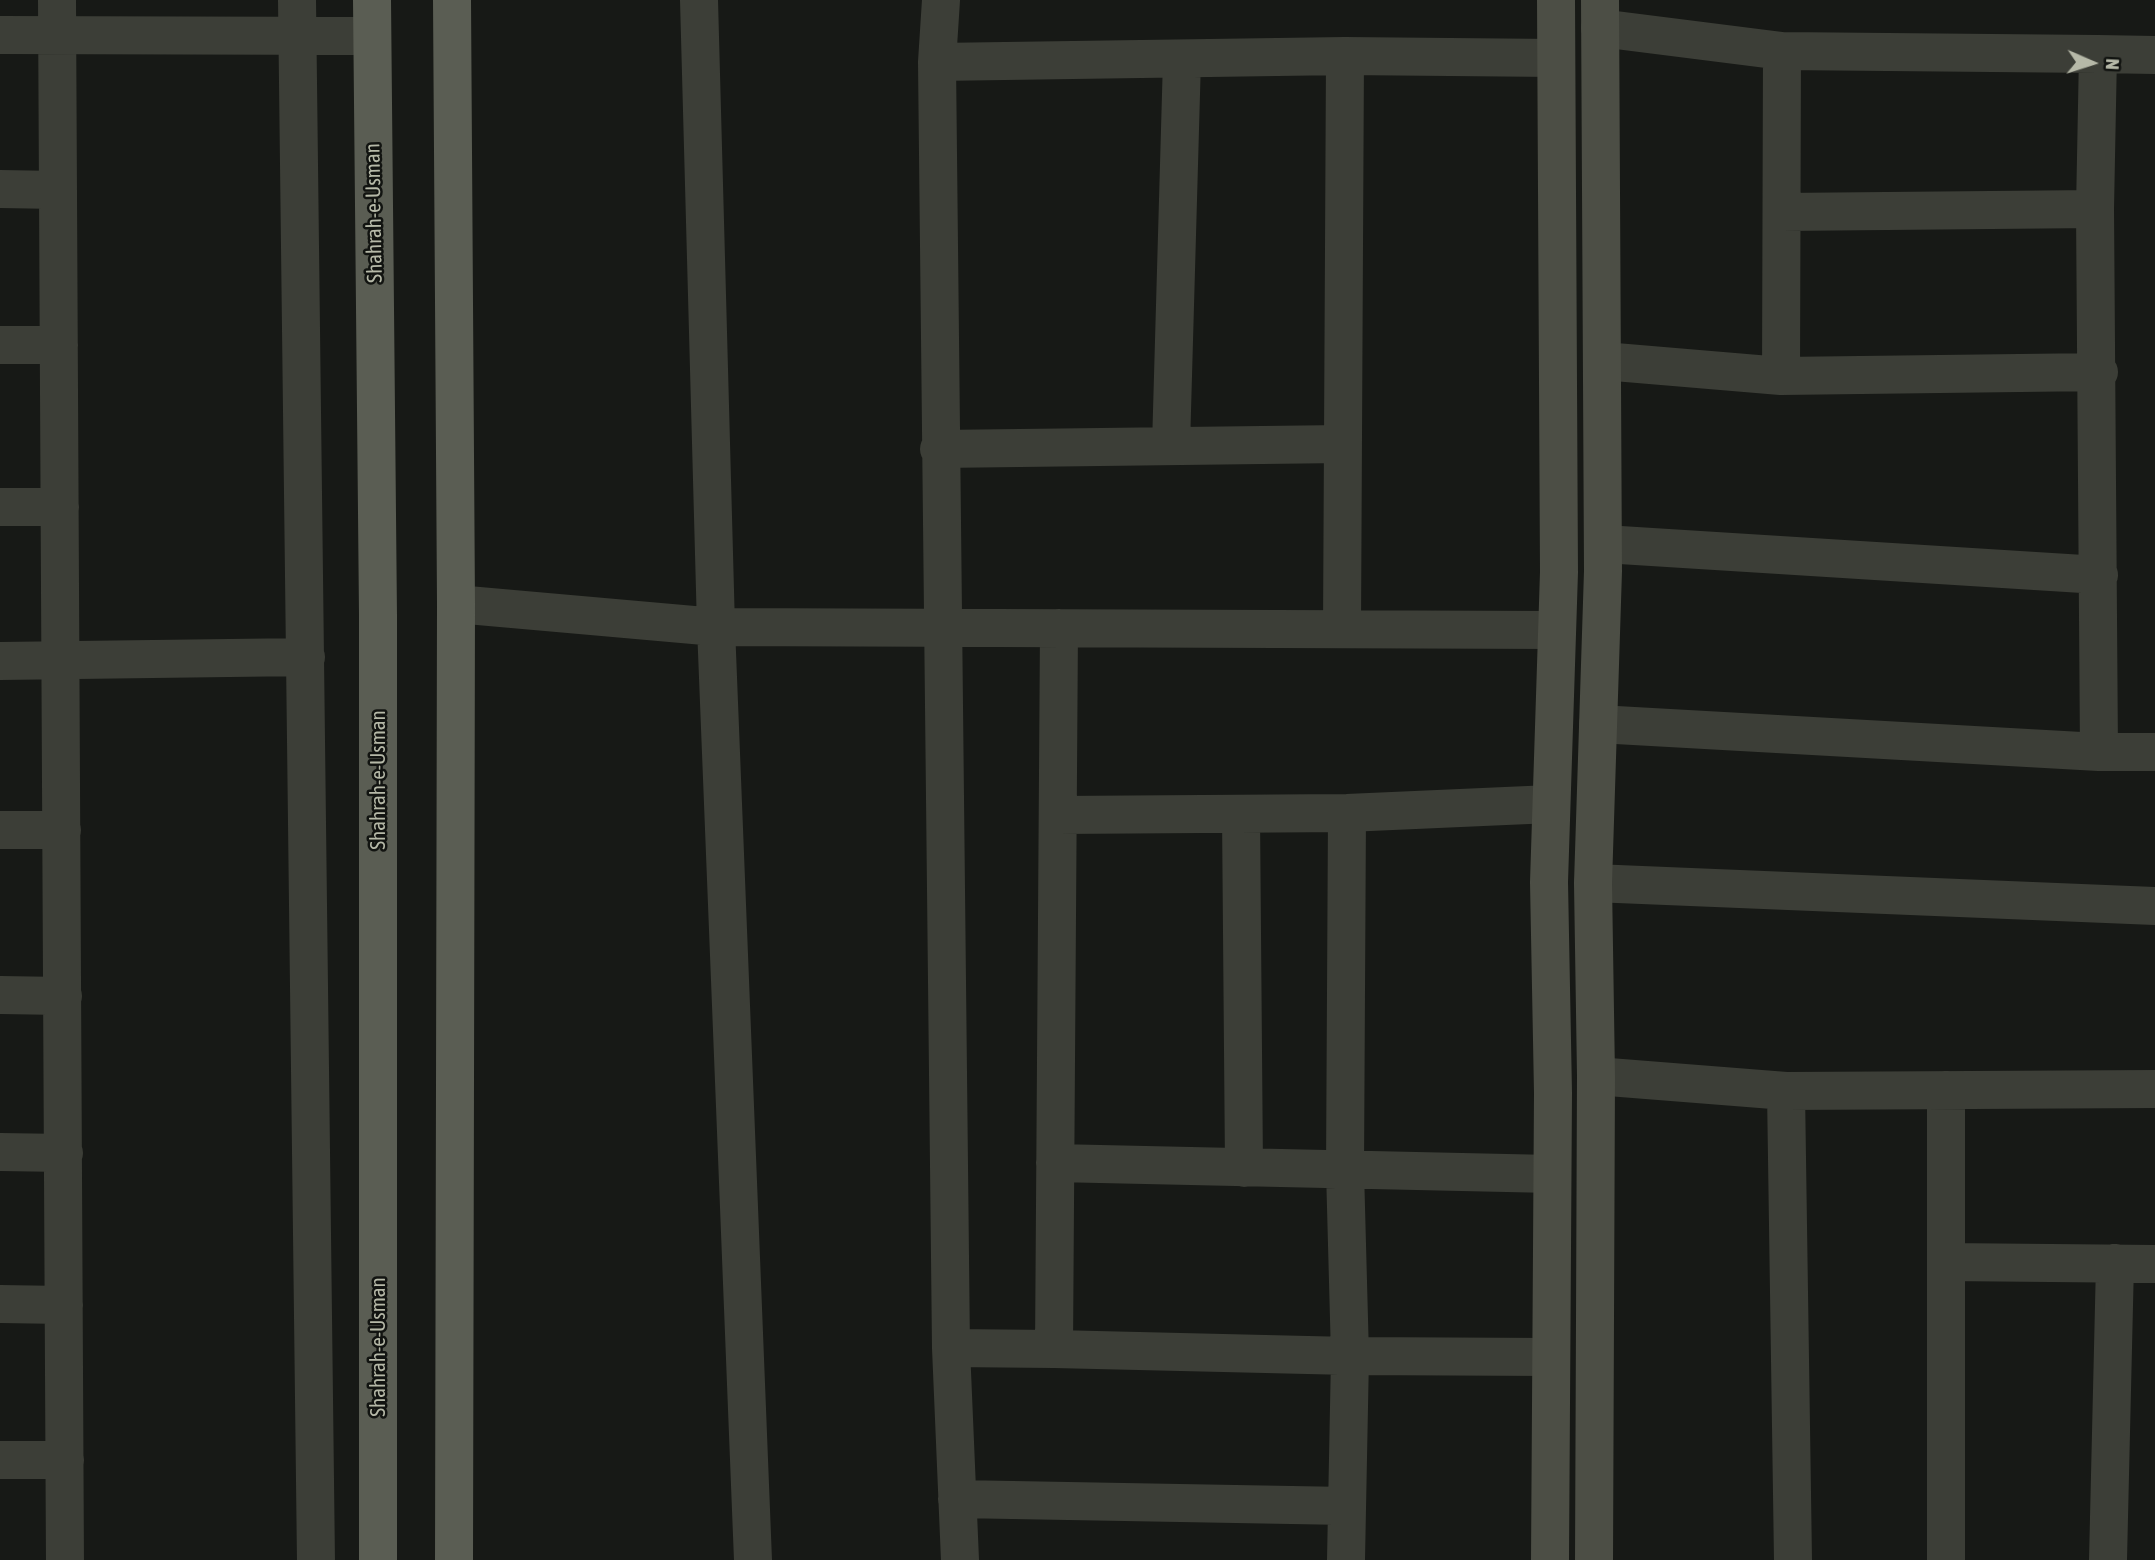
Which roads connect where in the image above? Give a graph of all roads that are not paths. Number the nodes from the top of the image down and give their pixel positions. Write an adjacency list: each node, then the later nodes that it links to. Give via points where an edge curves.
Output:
1 (452, 0): 33 (main road)
2 (699, 0): 34 (street)
3 (941, 0): 16 (street)
4 (1556, 0): 14 (street)
5 (1600, 14): 10 (street); 23 (street)
6 (57, 18): 7 (street); 9 (street); 18 (street)
7 (297, 18): 8 (street); 39 (street)
8 (372, 18): 80 (main road, Shahrah-e-Usman, via 378,601)
9 (0, 35)
10 (1782, 51): 11 (street); 20 (street)
11 (2098, 54): 12 (street); 19 (street)
12 (2155, 55)
13 (1345, 56): 14 (street); 15 (street); 26 (street)
14 (1555, 58): 38 (street, via 1560,383)
15 (1182, 59): 16 (street); 27 (street)
16 (937, 62): 28 (street)
17 (0, 189): 18 (street)
18 (58, 190): 22 (street)
19 (2095, 209): 20 (street); 24 (street)
20 (1782, 212): 25 (street)
21 (0, 345): 22 (street)
22 (59, 345): 30 (street)
23 (1603, 361): 25 (street); 31 (street)
24 (2099, 372): 25 (street); 32 (street)
25 (1781, 376)
26 (1343, 444): 27 (street); 37 (street)
27 (1171, 446): 28 (street)
28 (939, 449): 35 (street)
29 (0, 507): 30 (street)
30 (60, 507): 41 (street)
31 (1604, 544): 32 (street); 42 (street)
32 (2099, 575): 43 (street)
33 (456, 604): 34 (street); 81 (main road)
34 (716, 627): 35 (street); 82 (street)
35 (941, 628): 36 (street); 70 (street)
36 (1059, 628): 37 (street); 48 (street)
37 (1342, 629): 38 (street)
38 (1556, 631): 45 (street)
39 (306, 657): 41 (street); 79 (street)
40 (0, 661): 41 (street)
41 (61, 661): 50 (street)
42 (1598, 724): 43 (street); 51 (street)
43 (2099, 752): 44 (street)
44 (2155, 752)
45 (1551, 804): 46 (street); 64 (street)
46 (1347, 813): 47 (street); 63 (street)
47 (1241, 814): 48 (street); 62 (street)
48 (1058, 815): 61 (street)
49 (0, 830): 50 (street)
50 (62, 830): 54 (street)
51 (1593, 883): 52 (street); 55 (street)
52 (2155, 906)
53 (0, 995): 54 (street)
54 (63, 996): 60 (street)
55 (1596, 1076): 58 (street); 86 (street)
56 (2155, 1089): 57 (street)
57 (1946, 1090): 58 (street); 65 (street)
58 (1786, 1091): 87 (street)
59 (0, 1152): 60 (street)
60 (64, 1153): 69 (street)
61 (1055, 1163): 62 (street); 71 (street)
62 (1244, 1168): 63 (street)
63 (1345, 1170): 64 (street); 72 (street)
64 (1552, 1174): 73 (street)
65 (1946, 1262): 66 (street); 88 (street)
66 (2115, 1264): 67 (street); 89 (street)
67 (2155, 1264)
68 (0, 1304): 69 (street)
69 (64, 1305): 75 (street)
70 (951, 1348): 71 (street); 76 (street)
71 (1054, 1349): 72 (street)
72 (1350, 1356): 73 (street); 77 (street)
73 (1550, 1357): 85 (street)
74 (0, 1460): 75 (street)
75 (65, 1460): 78 (street)
76 (957, 1499): 77 (street); 83 (street)
77 (1347, 1506): 84 (street)
78 (65, 1560)
79 (316, 1560)
80 (378, 1560)
81 (454, 1560)
82 (753, 1560)
83 (960, 1560)
84 (1346, 1560)
85 (1550, 1560)
86 (1594, 1560)
87 (1793, 1560)
88 (1947, 1560)
89 (2108, 1560)

